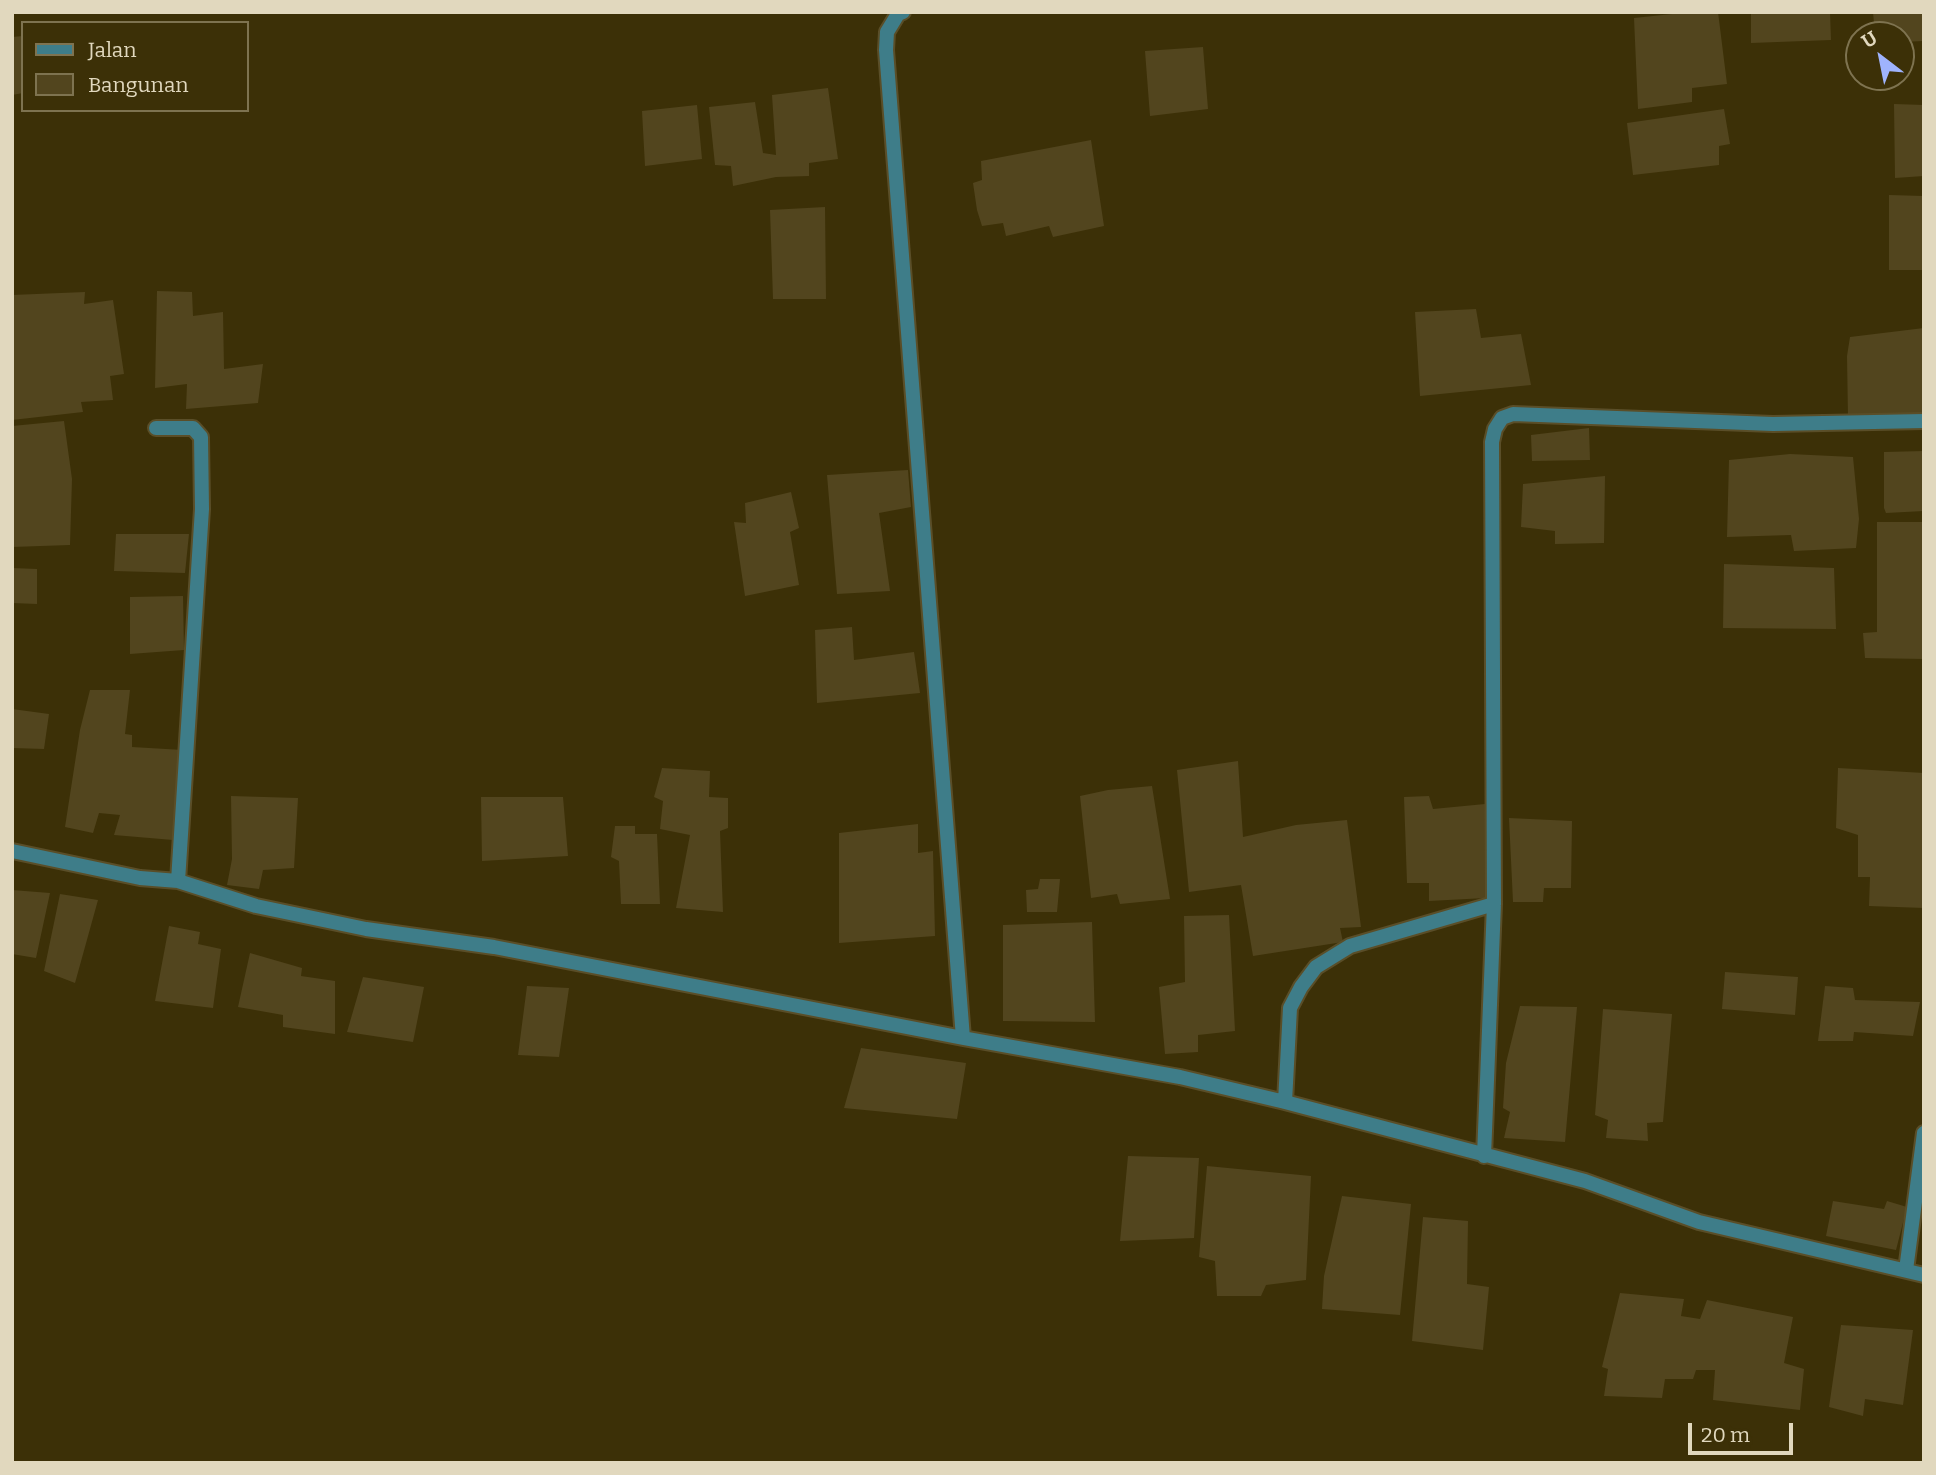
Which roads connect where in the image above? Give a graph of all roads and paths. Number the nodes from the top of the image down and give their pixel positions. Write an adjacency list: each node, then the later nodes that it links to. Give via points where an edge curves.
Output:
1 (903, 12): 7 (street, via 887,32 886,50)
2 (1924, 421): 6 (street, via 1773,424 1531,414 1502,418 1492,442)
3 (156, 428): 5 (street, via 193,428 201,437 202,509)
4 (12, 851): 5 (street, via 140,878)
5 (178, 881): 7 (street, via 256,906 342,924 494,947)
6 (1494, 904): 8 (street, via 1350,946 1316,967 1290,1008); 10 (street)
7 (964, 1038): 8 (street, via 1180,1077)
8 (1285, 1102): 10 (street)
9 (1924, 1133): 11 (street)
10 (1484, 1156): 11 (street, via 1585,1181 1699,1222)
11 (1906, 1270): 12 (street)
12 (1924, 1275)

